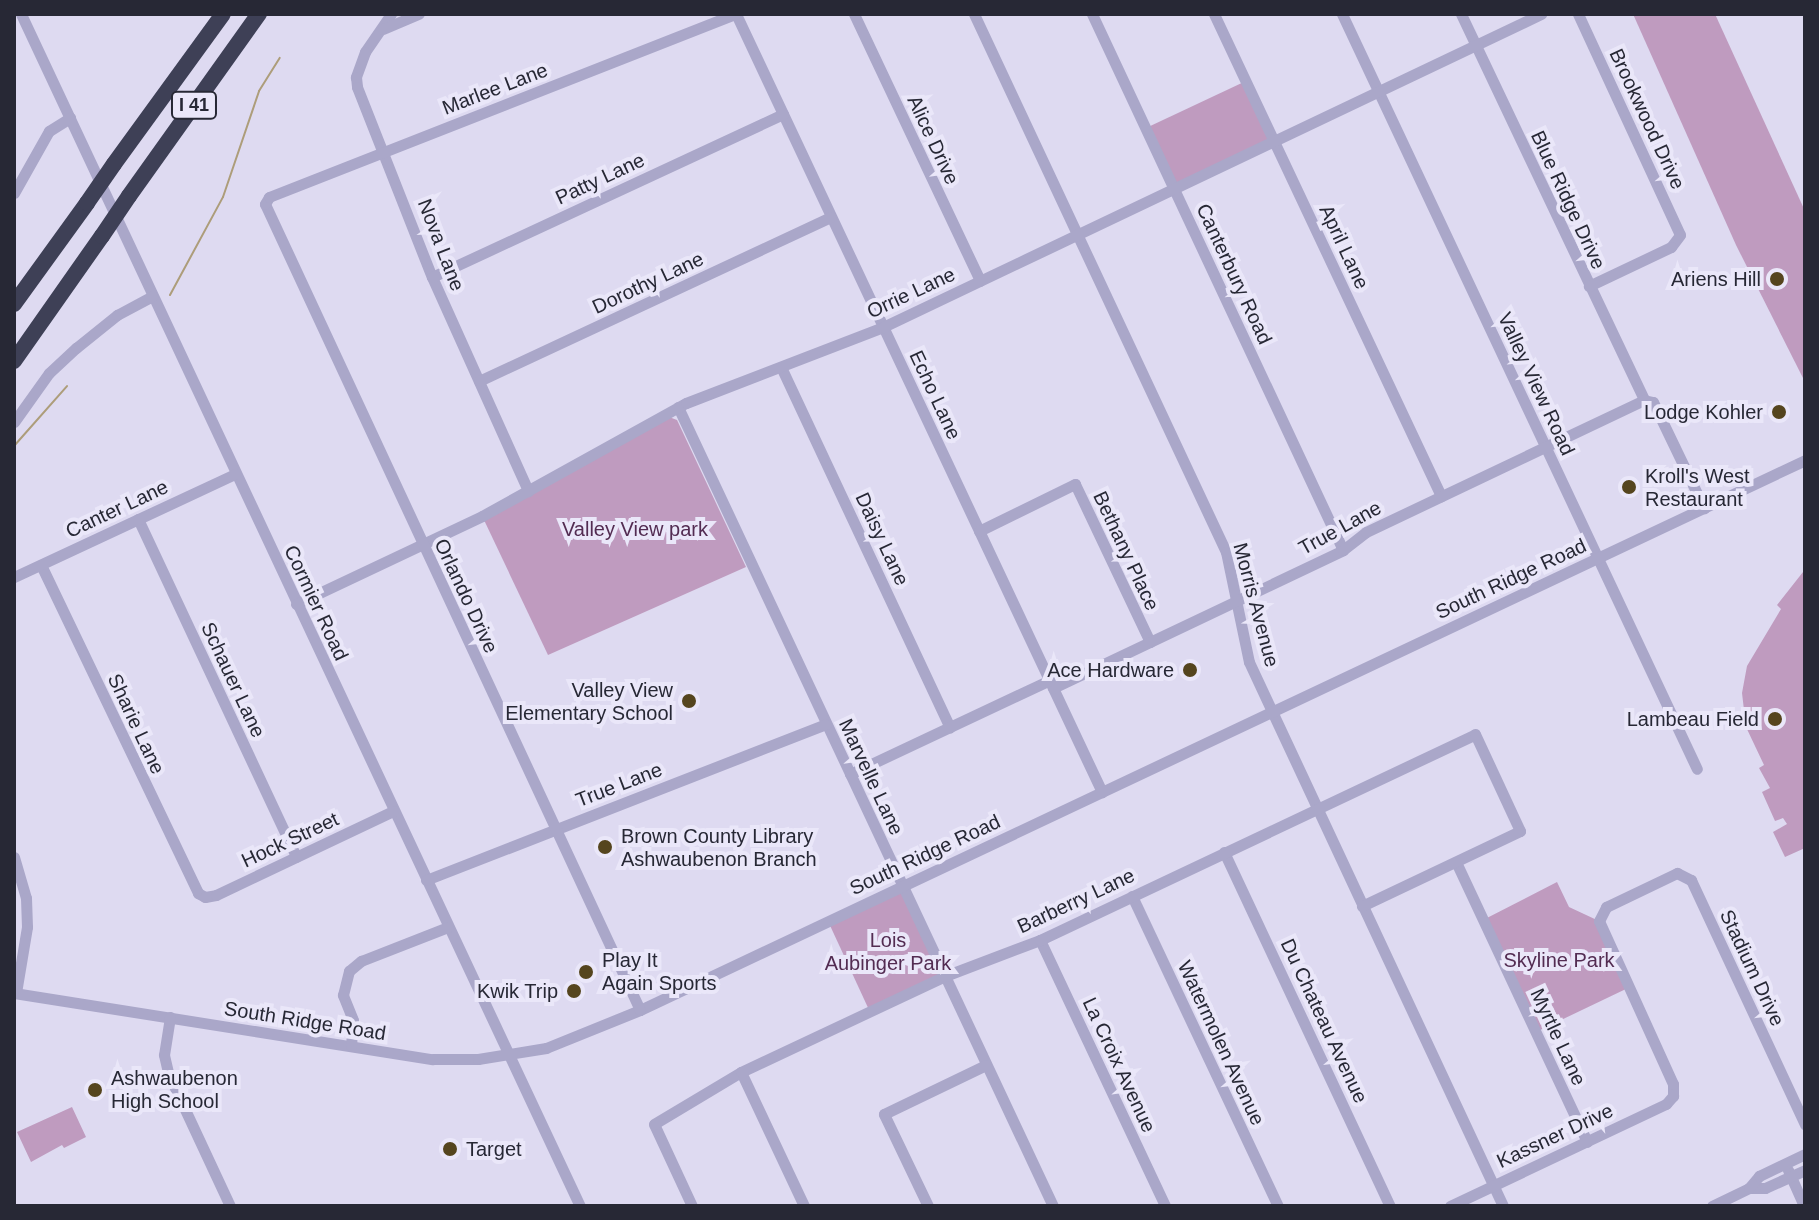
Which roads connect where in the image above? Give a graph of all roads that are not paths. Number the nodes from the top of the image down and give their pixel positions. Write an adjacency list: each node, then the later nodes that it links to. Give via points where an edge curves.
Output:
1 (21, 14): 19 (street, Cormier Road)
2 (223, 14): 31 (highway, I 41, bridge)
3 (259, 14): 33 (highway, I 41, bridge)
4 (391, 14): 15 (street, Nova Lane)
5 (419, 14): 15 (street)
6 (735, 14): 18 (street, Echo Lane); 21 (street, Marlee Lane)
7 (854, 14): 28 (street, Alice Drive)
8 (974, 14): 26 (street, Morris Avenue)
9 (1092, 14): 22 (street, Canterbury Road)
10 (1214, 14): 20 (street, April Lane)
11 (1342, 14): 17 (street, Valley View Road)
12 (1461, 14): 16 (street, Blue Ridge Drive)
13 (1541, 14): 16 (street, Orrie Lane)
14 (1578, 14): 29 (street, Brookwood Drive, via 1679,239)
15 (380, 29): 21 (street, Nova Lane, via 356,77)
16 (1475, 44): 17 (street, Orrie Lane); 29 (street, Blue Ridge Drive)
17 (1378, 91): 20 (street, Orrie Lane); 39 (street, Valley View Road)
18 (783, 114): 25 (street, Echo Lane); 27 (street, Patty Lane)
19 (70, 118): 23 (street, via 49,131); 30 (street, Cormier Road)
20 (1274, 141): 22 (street, Orrie Lane); 43 (street, April Lane)
21 (385, 151): 24 (street, Marlee Lane); 27 (street, Nova Lane)
22 (1174, 189): 26 (street, Orrie Lane); 48 (street, Canterbury Road)
23 (14, 193)
24 (269, 197): 47 (street, Orlando Drive, via 265,206)
25 (831, 217): 32 (street, Echo Lane); 35 (street, Dorothy Lane)
26 (1077, 234): 28 (street, Orrie Lane); 52 (street, Morris Avenue, via 1226,552)
27 (432, 277): 35 (street, Nova Lane)
28 (980, 281): 32 (street, Orrie Lane)
29 (1589, 286): 36 (street, Blue Ridge Drive)
30 (152, 296): 38 (street, via 117,315 76,348 49,373); 41 (street, Cormier Road)
31 (14, 304)
32 (883, 327): 34 (street, Orrie Lane); 46 (street, Echo Lane)
33 (14, 361)
34 (781, 367): 37 (street, Orrie Lane); 58 (street, Daisy Lane)
35 (479, 381): 42 (street, Nova Lane)
36 (1644, 400): 39 (street, True Lane); 44 (street, Blue Ridge Drive, via 1653,402)
37 (678, 407): 42 (street, Orrie Lane); 57 (street, Marvelle Lane)
38 (14, 422)
39 (1546, 446): 43 (street, True Lane); 49 (street, Valley View Road)
40 (1805, 460): 44 (street, South Ridge Road)
41 (235, 474): 45 (street, Canter Lane); 53 (street, Cormier Road)
42 (528, 491): 47 (street, Orrie Lane)
43 (1441, 496): 48 (street, True Lane, via 1366,532)
44 (1704, 508): 49 (street, South Ridge Road)
45 (138, 519): 50 (street, Canter Lane); 67 (street, Schauer Lane)
46 (979, 531): 54 (street, Bethany Place, via 1075,484); 55 (street, Echo Lane)
47 (422, 545): 53 (street, Orrie Lane); 64 (street, Orlando Drive)
48 (1343, 550): 52 (street, True Lane)
49 (1597, 558): 56 (street, South Ridge Road); 59 (street, Valley View Road)
50 (41, 565): 51 (street, Canter Lane); 72 (street, Sharie Lane, via 191,885)
51 (14, 577)
52 (1236, 601): 54 (street, True Lane); 56 (street, Morris Avenue, via 1249,662)
53 (296, 604): 63 (street, Cormier Road)
54 (1150, 642): 55 (street, True Lane)
55 (1052, 684): 58 (street, True Lane); 61 (street, Echo Lane)
56 (1271, 712): 61 (street, South Ridge Road); 62 (street, Morris Avenue)
57 (826, 724): 60 (street, Marvelle Lane); 64 (street, True Lane)
58 (950, 727): 60 (street, True Lane)
59 (1697, 769)
60 (850, 774): 71 (street, Marvelle Lane)
61 (1102, 792): 71 (street, South Ridge Road)
62 (1316, 809): 65 (street, Barberry Lane); 68 (street, Barberry Lane, via 1475,734 1520,831); 74 (street, Morris Avenue)
63 (393, 811): 67 (street, Hock Street); 70 (street, Cormier Road)
64 (556, 829): 70 (street, True Lane); 79 (street, Orlando Drive)
65 (1224, 852): 73 (street, Barberry Lane); 102 (street, Du Chateau Avenue)
66 (14, 857): 69 (street)
67 (296, 857): 72 (street, Hock Street, via 216,895)
68 (1456, 862): 74 (street); 87 (street, Myrtle Lane)
69 (17, 873): 78 (street, via 26,898 27,927)
70 (426, 880): 75 (street, Cormier Road)
71 (902, 886): 77 (street, Marvelle Lane); 79 (street, South Ridge Road)
72 (202, 896)
73 (1132, 896): 76 (street, Barberry Lane); 101 (street, Watermolen Avenue)
74 (1362, 906): 92 (street, Morris Avenue)
75 (448, 927): 81 (street, via 361,961 349,971 343,995 353,1020); 82 (street, Cormier Road)
76 (1040, 940): 77 (street, Barberry Lane); 100 (street, La Croix Avenue)
77 (945, 976): 83 (street, Marvelle Lane); 84 (street, Barberry Lane)
78 (15, 993): 80 (street, South Ridge Road)
79 (640, 1010): 82 (street, South Ridge Road, via 588,1034)
80 (170, 1017): 81 (street, South Ridge Road); 94 (street, via 164,1055 168,1073)
81 (351, 1046): 82 (street, South Ridge Road, via 433,1059)
82 (511, 1056): 95 (street, Cormier Road)
83 (986, 1065): 98 (street, via 884,1114); 99 (street, Marvelle Lane)
84 (741, 1072): 96 (street, Barberry Lane, via 654,1124); 97 (street)
85 (1673, 1096): 86 (street, Stadium Drive, via 1673,1084 1599,914 1682,873 1691,880); 87 (street, Kassner Drive)
86 (1805, 1125)
87 (1587, 1142): 92 (street, Kassner Drive)
88 (1805, 1154): 89 (street)
89 (1784, 1164): 91 (street); 93 (street, via 1759,1176)
90 (1805, 1170): 91 (street)
91 (1790, 1176): 93 (street, via 1765,1188); 106 (street)
92 (1493, 1186): 103 (street, Kassner Drive); 104 (street, Morris Avenue)
93 (1749, 1188): 105 (street)
94 (230, 1206)
95 (580, 1206)
96 (692, 1206)
97 (804, 1206)
98 (928, 1206)
99 (1053, 1206)
100 (1165, 1206)
101 (1278, 1206)
102 (1390, 1206)
103 (1450, 1206)
104 (1503, 1206)
105 (1712, 1206)
106 (1804, 1206)

